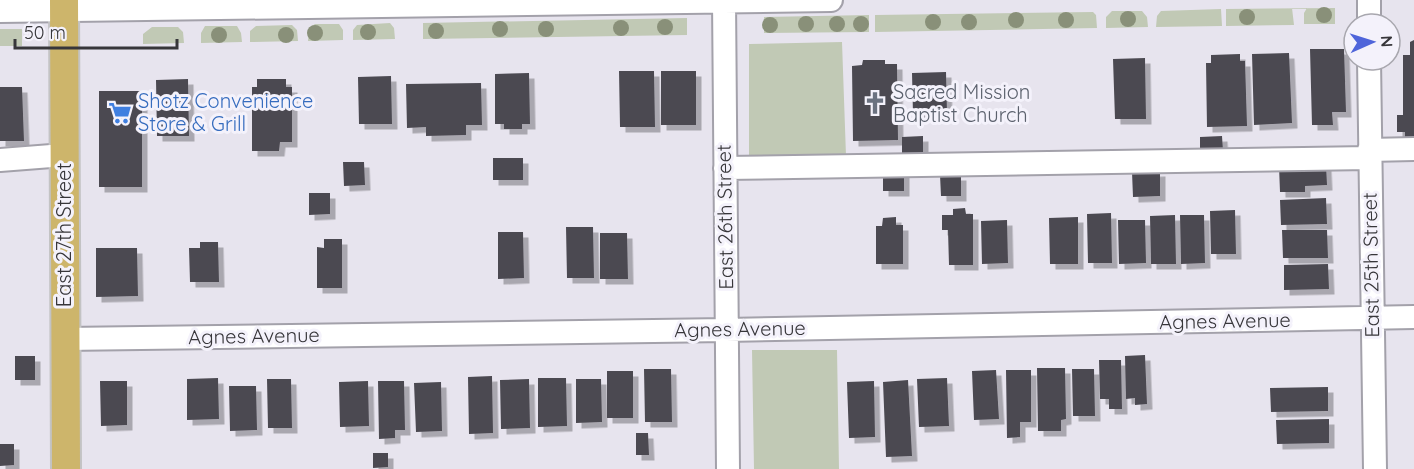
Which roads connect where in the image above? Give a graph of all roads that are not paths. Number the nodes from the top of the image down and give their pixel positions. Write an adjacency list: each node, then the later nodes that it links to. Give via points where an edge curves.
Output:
1 (831, 0): 2 (street)
2 (724, 1): 3 (street); 10 (street, East 26th Street)
3 (64, 5): 4 (street); 8 (main road, East 27th Street)
4 (0, 12)
5 (1369, 72): 7 (street, East 25th Street)
6 (1414, 149): 7 (street)
7 (1369, 154): 10 (street); 12 (street, East 25th Street)
8 (64, 155): 9 (street); 14 (main road, East 27th Street)
9 (0, 160)
10 (725, 168): 13 (street, East 26th Street)
11 (1414, 317): 12 (street, Agnes Avenue)
12 (1372, 318): 13 (street, Agnes Avenue); 17 (street, East 25th Street)
13 (726, 330): 14 (street, Agnes Avenue); 16 (street, East 26th Street)
14 (65, 339): 15 (main road, East 27th Street)
15 (66, 469)
16 (728, 469)
17 (1375, 469)

